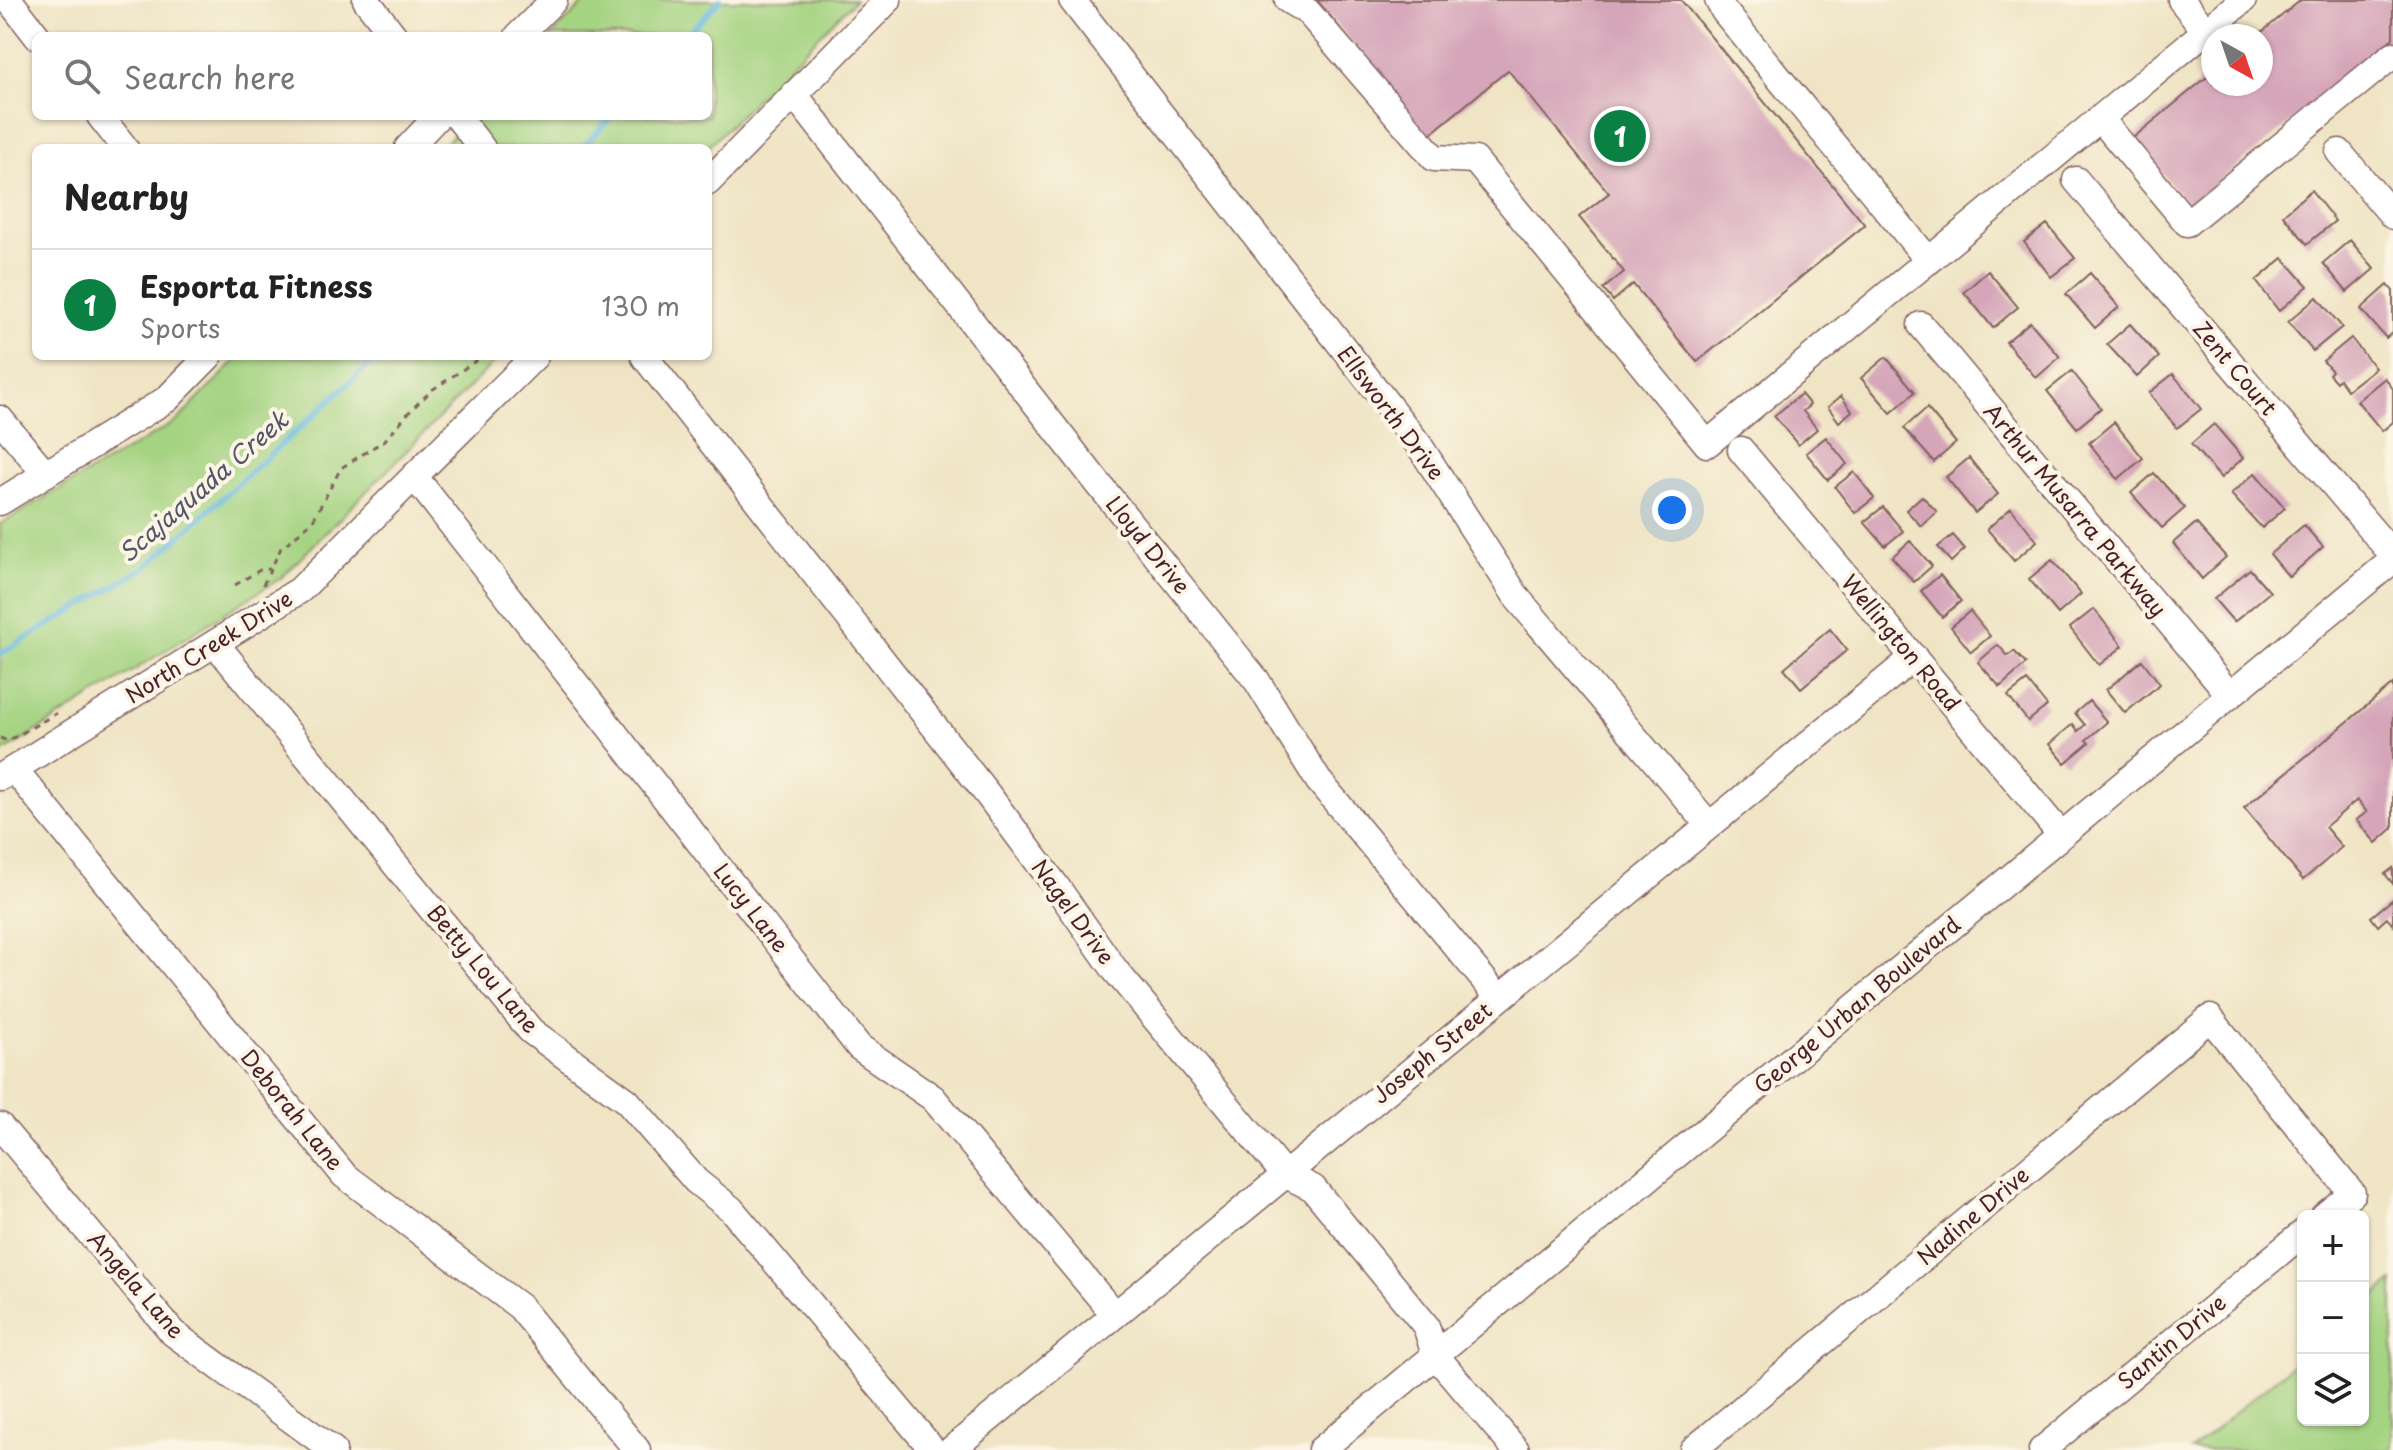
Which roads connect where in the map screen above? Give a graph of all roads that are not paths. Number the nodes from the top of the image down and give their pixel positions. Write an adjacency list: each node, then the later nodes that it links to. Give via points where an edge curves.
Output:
1 (9, 0): 12 (street)
2 (366, 0): 13 (street)
3 (554, 0): 14 (street)
4 (888, 0): 17 (street)
5 (1072, 0): 44 (street, Ellsworth Drive, via 1419,445 1518,599)
6 (1288, 0): 29 (street, via 1308,12 1434,158 1475,160 1707,444)
7 (1718, 0): 29 (street)
8 (2181, 0): 11 (street)
9 (2243, 0): 10 (street)
10 (2214, 24)
11 (2201, 25)
12 (34, 32)
13 (391, 32)
14 (522, 32)
15 (2201, 35): 18 (street)
16 (2393, 55): 18 (street, via 2187,223)
17 (794, 94): 26 (street); 46 (street, Lloyd Drive, via 1257,681 1318,780)
18 (2100, 118): 29 (street)
19 (103, 120): 22 (street)
20 (434, 120): 23 (street)
21 (460, 120): 24 (street)
22 (122, 144)
23 (412, 144)
24 (479, 144)
25 (2339, 152): 28 (street)
26 (712, 178)
27 (2076, 180): 39 (street, Zent Court)
28 (2393, 216)
29 (1929, 261)
30 (1921, 325): 42 (street, Arthur Musarra Parkway)
31 (205, 360): 36 (street, via 167,399)
32 (531, 360): 37 (street, North Creek Drive)
33 (647, 360): 48 (street, Nagel Drive, via 988,795 1115,970)
34 (0, 419): 36 (street)
35 (1741, 450): 41 (street, Wellington Road)
36 (46, 474): 38 (street)
37 (414, 476): 40 (street, North Creek Drive, via 300,590); 51 (street, Lucy Lane, via 859,1047 933,1098)
38 (0, 502)
39 (2393, 557): 42 (street, George Urban Boulevard)
40 (215, 643): 43 (street, North Creek Drive); 55 (street, Betty Lou Lane, via 531,1031 627,1101 696,1181 731,1209)
41 (1914, 657): 44 (street, Joseph Street); 45 (street, Wellington Road)
42 (2230, 695): 45 (street, George Urban Boulevard)
43 (7, 774): 54 (street, Deborah Lane, via 344,1175 520,1307)
44 (1709, 825): 46 (street, Joseph Street)
45 (2061, 835): 52 (street, George Urban Boulevard)
46 (1499, 998): 48 (street, Joseph Street)
47 (0, 1126): 53 (street, Angela Lane, via 173,1333)
48 (1284, 1174): 51 (street, Joseph Street); 52 (street, Nagel Drive, via 1313,1188 1426,1326)
49 (2331, 1210): 59 (street, Nadine Drive, via 2352,1193 2210,1018)
50 (2297, 1238): 60 (street, Santin Drive)
51 (1114, 1314): 56 (street, Joseph Street)
52 (1435, 1355): 57 (street, George Urban Boulevard); 58 (street, Nagel Drive)
53 (333, 1450)
54 (637, 1450)
55 (933, 1450)
56 (951, 1450)
57 (1321, 1450)
58 (1516, 1450)
59 (1693, 1450)
60 (2042, 1450)

